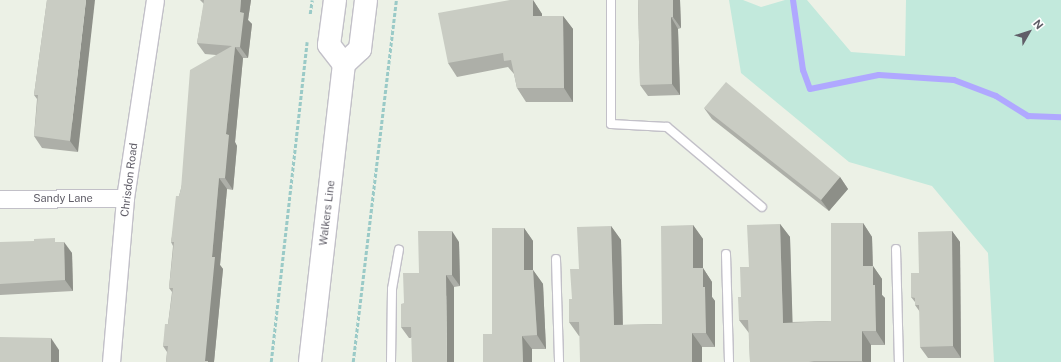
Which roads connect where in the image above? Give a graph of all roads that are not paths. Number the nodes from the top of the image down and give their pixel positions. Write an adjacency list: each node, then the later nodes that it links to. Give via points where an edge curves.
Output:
1 (155, 0): 6 (street, Chrisdon Road)
2 (336, 0): 5 (main road, via 330,45)
3 (366, 0): 5 (main road, via 360,49)
4 (611, 0): 8 (lane, via 611,124 667,127)
5 (344, 64): 14 (main road, Walkers Line)
6 (125, 198): 7 (street, Sandy Lane); 13 (street, Chrisdon Road)
7 (0, 199)
8 (762, 206)
9 (896, 249): 18 (lane)
10 (399, 250): 15 (lane, via 392,289)
11 (726, 254): 17 (lane)
12 (556, 259): 16 (lane)
13 (111, 362)
14 (310, 362)
15 (391, 362)
16 (559, 362)
17 (729, 362)
18 (899, 362)

